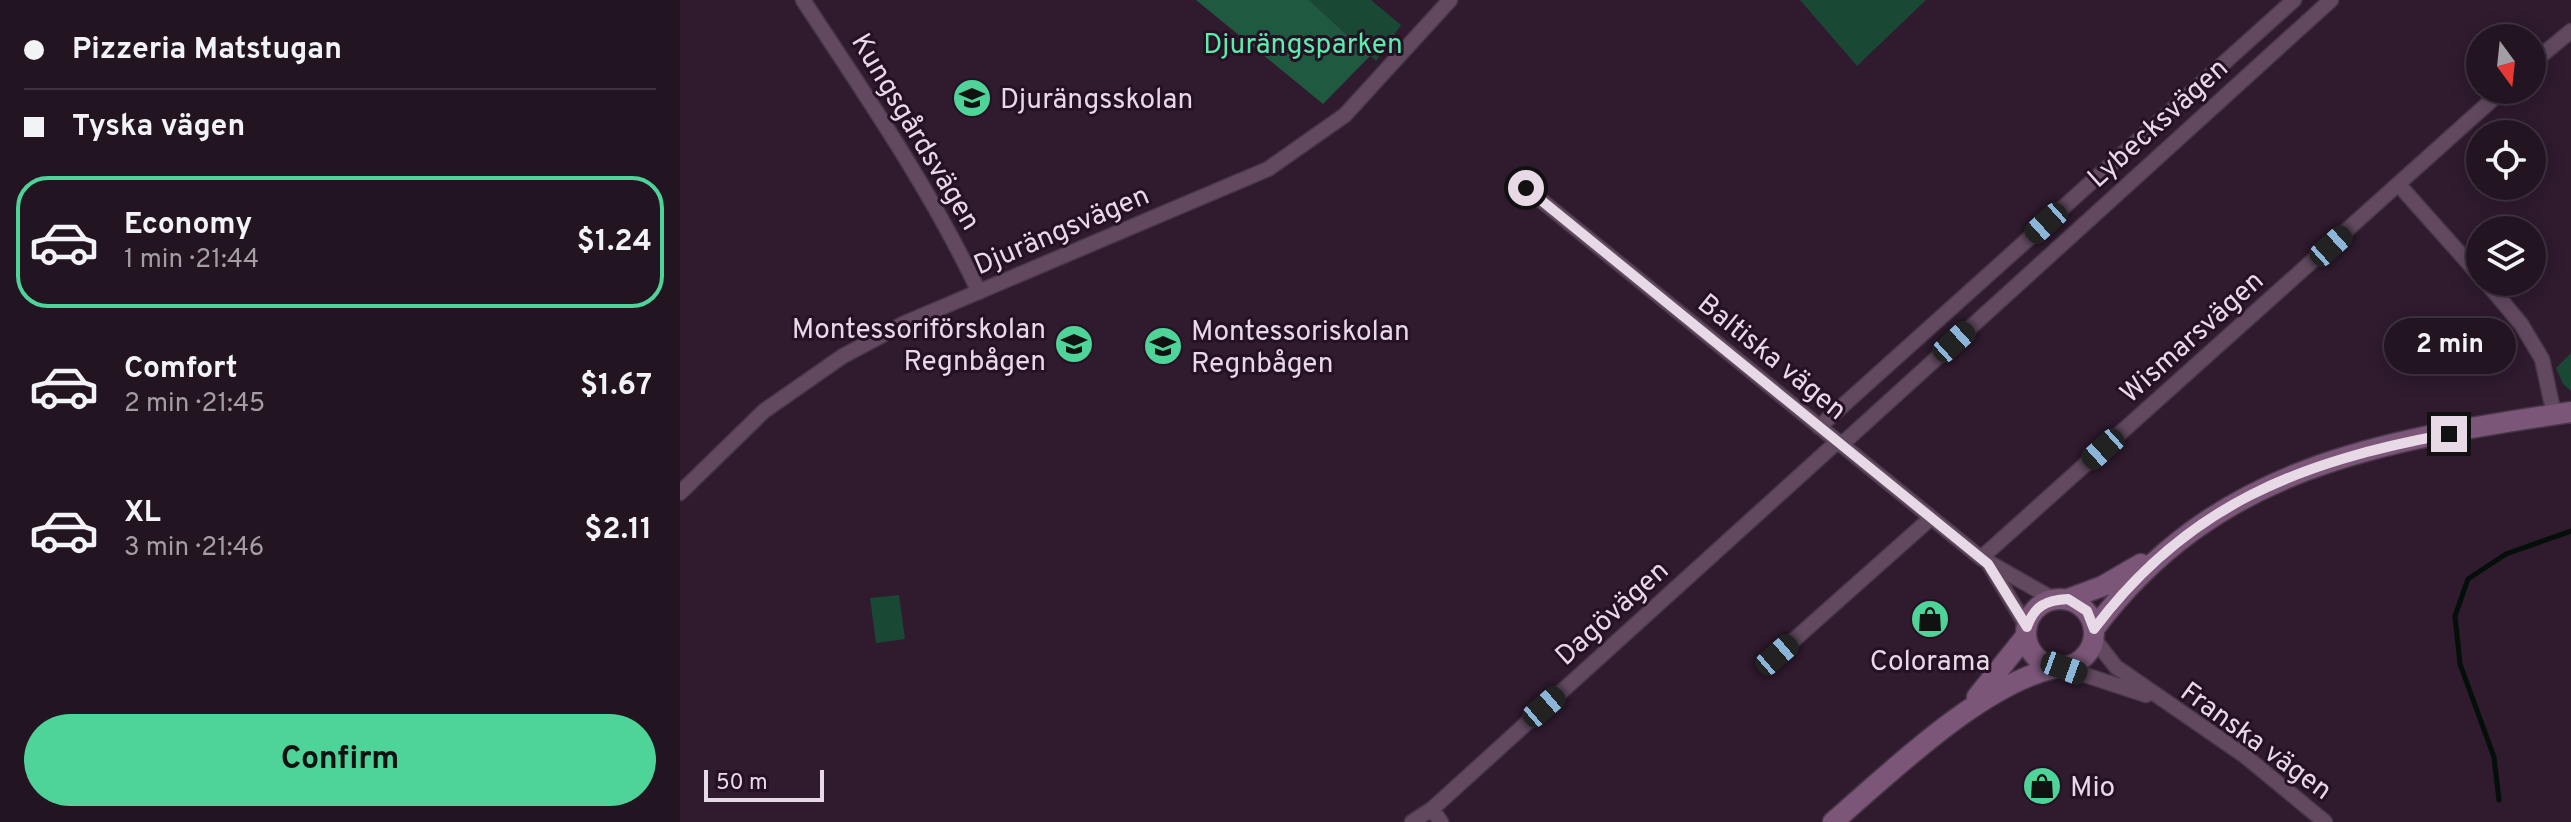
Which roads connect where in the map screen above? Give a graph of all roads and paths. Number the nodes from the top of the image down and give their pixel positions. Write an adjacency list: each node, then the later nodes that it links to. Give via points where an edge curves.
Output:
1 (803, 0): 11 (street, Kungsgårdsvägen, via 860,81 941,214)
2 (1450, 0): 11 (street, Djurängsvägen, via 1345,115 1268,169)
3 (2294, 0): 14 (street, Lybecksvägen)
4 (2331, 0): 15 (street, Lybecksvägen)
5 (2571, 31): 6 (street)
6 (2546, 52)
7 (2488, 104): 8 (street, Wismarsvägen)
8 (2399, 185): 10 (street); 19 (street, Wismarsvägen)
9 (1526, 188): 14 (street, Baltiska vägen)
10 (2466, 260)
11 (979, 292): 16 (street, Djurängsvägen, via 843,356 764,411)
12 (2498, 296): 13 (street, via 2542,359)
13 (2563, 413): 18 (main road, via 2396,443 2319,464 2269,485)
14 (1819, 427): 15 (street, Baltiska vägen)
15 (1839, 444): 17 (street, Baltiska vägen); 27 (street, Dagövägen)
16 (680, 493)
17 (1931, 518): 19 (street, Baltiska vägen); 23 (street)
18 (2162, 552): 20 (main road, via 2103,586); 22 (main road)
19 (1984, 561): 20 (street, Baltiska vägen); 21 (street, Baltiska vägen)
20 (2061, 600): 21 (main road, via 2035,609); 22 (main road, via 2087,611)
21 (2026, 632): 24 (main road, via 2033,655); 26 (main road, via 2004,668)
22 (2094, 634): 24 (main road, via 2085,657); 25 (street, Franska vägen, via 2116,667)
23 (1777, 655)
24 (2059, 668): 25 (street, Franska vägen); 26 (main road, via 2015,681)
25 (2158, 699): 31 (street, Franska vägen, via 2245,756)
26 (1955, 721): 30 (main road)
27 (1432, 809): 28 (street, Dagövägen); 29 (street)
28 (1412, 822)
29 (1441, 822)
30 (1833, 822)
31 (2325, 822)

